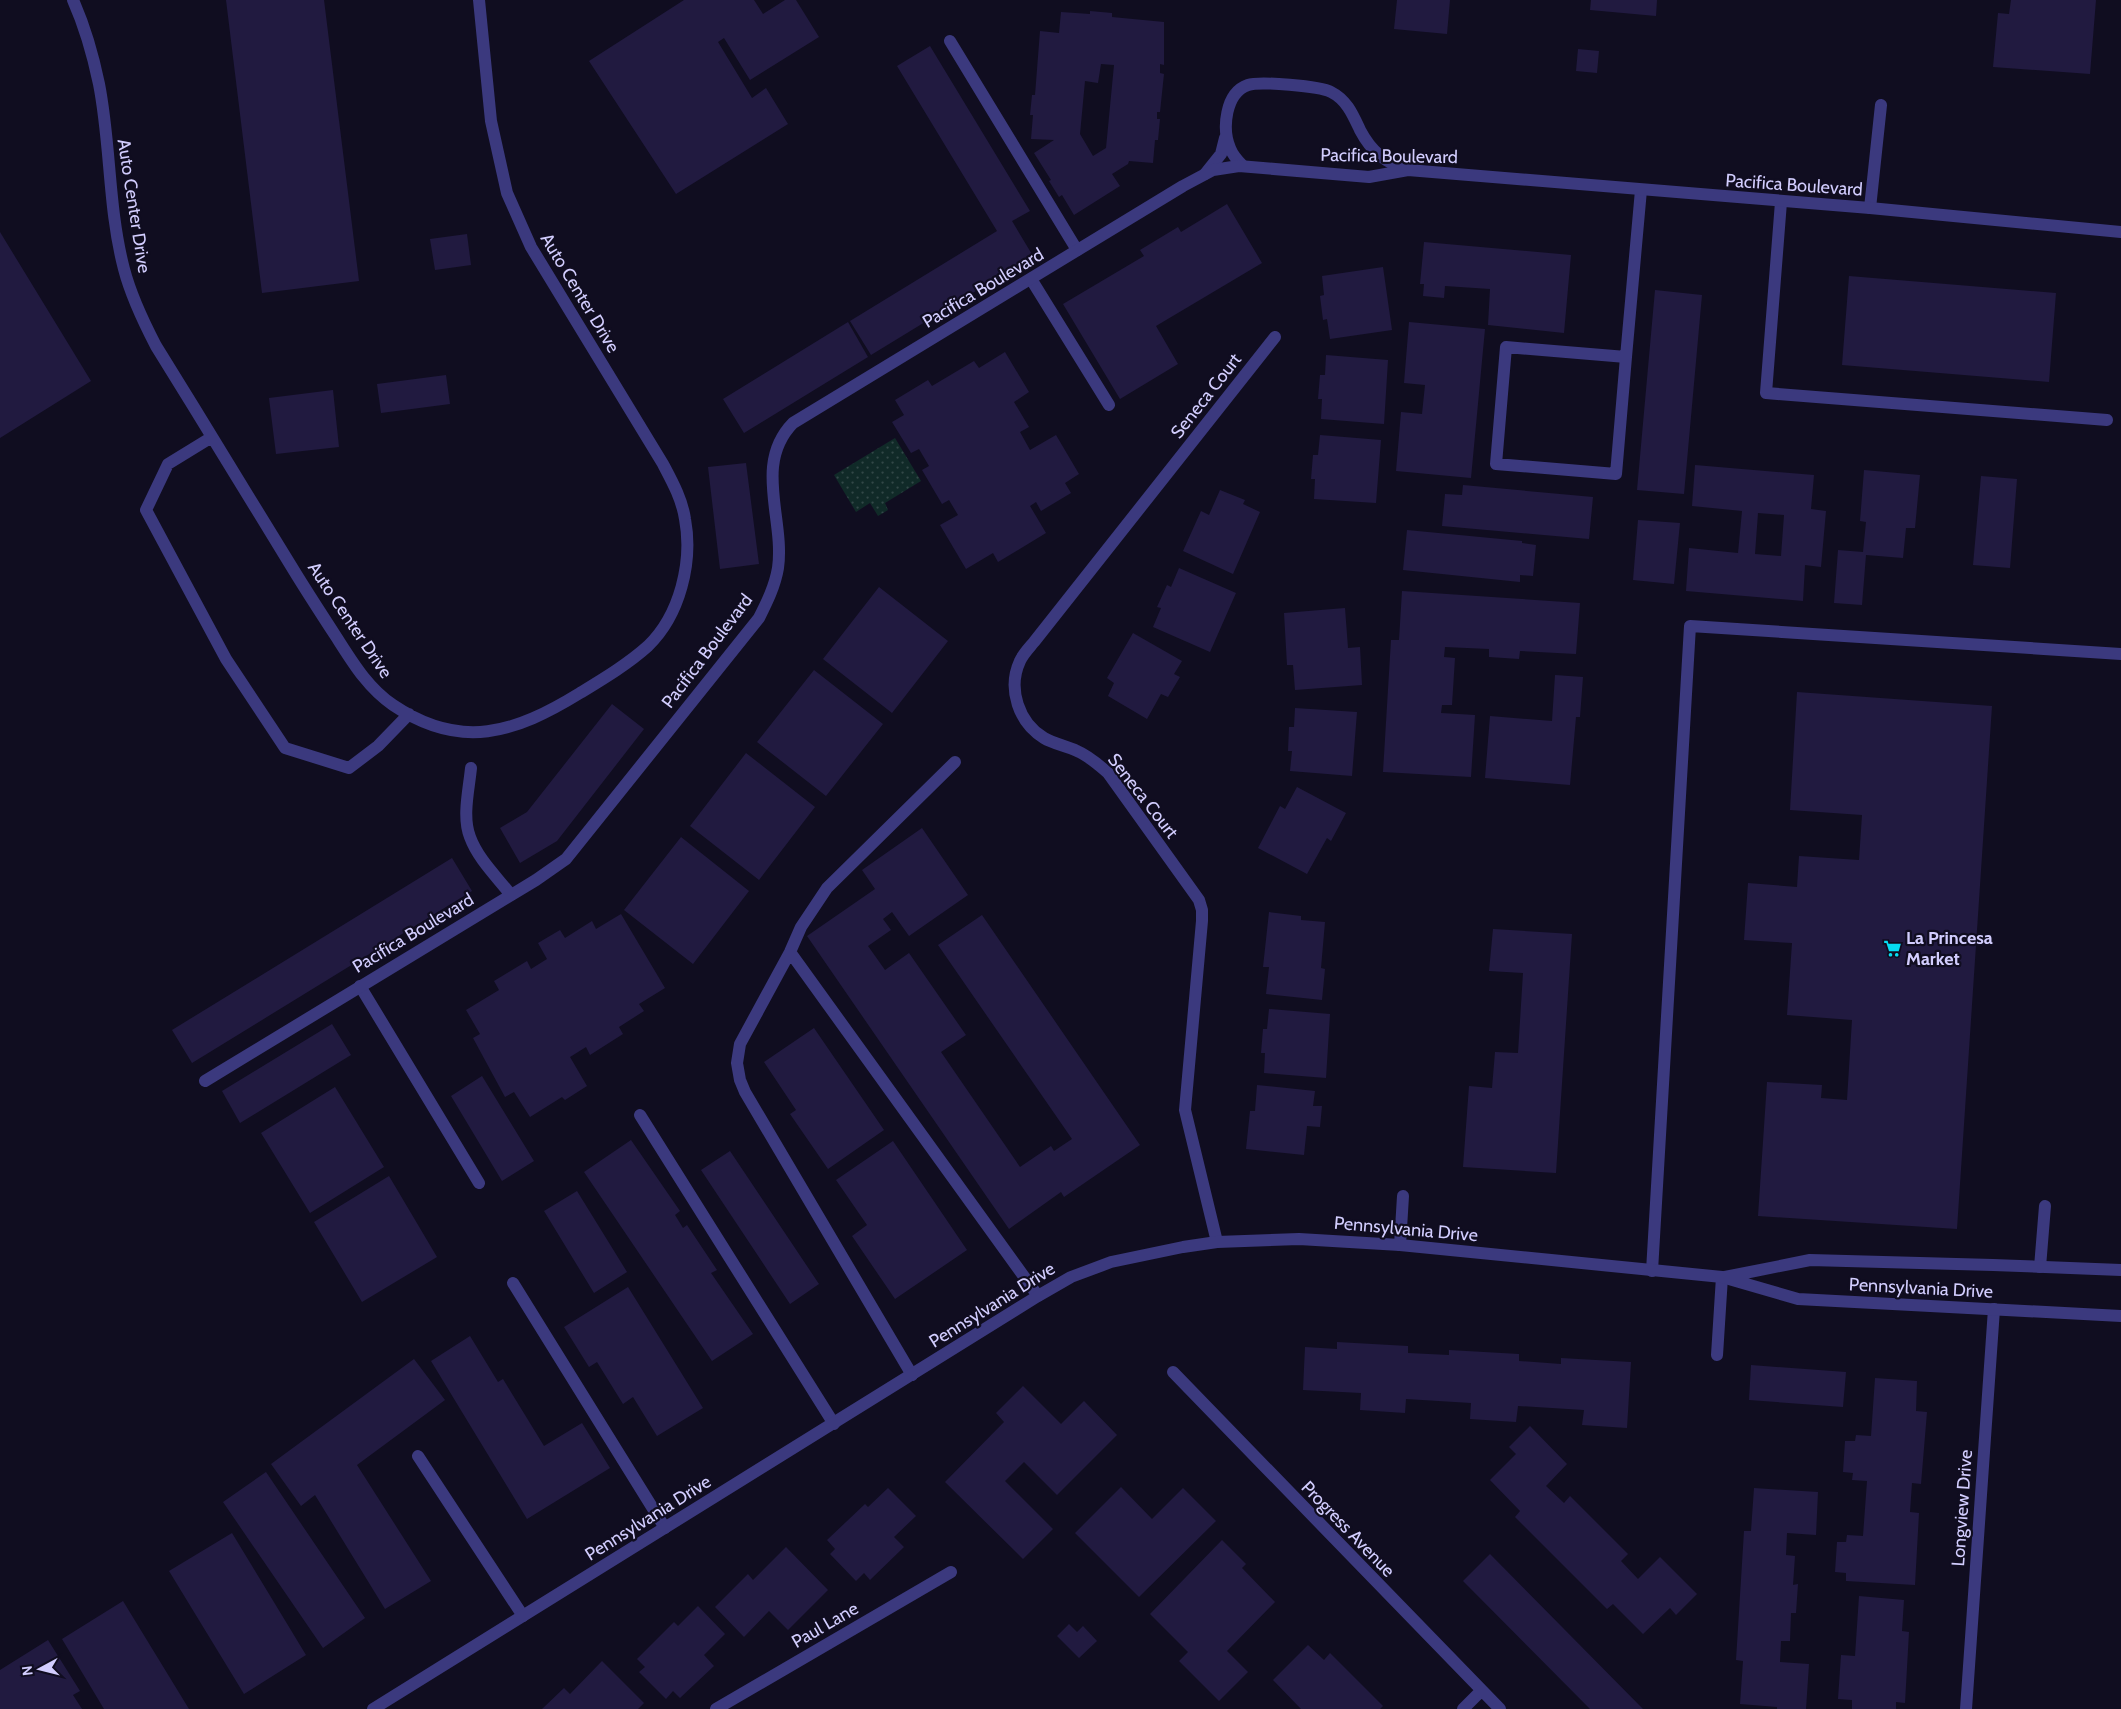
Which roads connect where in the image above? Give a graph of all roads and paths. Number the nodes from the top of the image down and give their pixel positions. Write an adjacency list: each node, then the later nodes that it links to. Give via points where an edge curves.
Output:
1 (73, 0): 19 (street, Auto Center Drive, via 92,53 99,86 113,208 132,296 156,346)
2 (479, 0): 21 (street, Auto Center Drive, via 491,121 507,193 531,247 679,495 688,540 686,563 674,607 649,645 553,710 529,721 492,731 454,730 420,721)
3 (950, 41): 13 (street)
4 (1880, 105): 11 (street)
5 (1226, 132): 6 (street, via 1234,157); 7 (street, via 1230,104 1247,85 1319,88 1344,101 1378,155); 8 (street, via 1222,154)
6 (1244, 166): 7 (street, Pacifica Boulevard, via 1369,176); 8 (street, Pacifica Boulevard, via 1221,168)
7 (1408, 170): 9 (street, Pacifica Boulevard)
8 (1205, 174): 13 (street, Pacifica Boulevard)
9 (1640, 190): 10 (street, Pacifica Boulevard); 16 (street)
10 (1781, 202): 11 (street, Pacifica Boulevard); 18 (street, via 1766,393)
11 (1870, 208): 12 (street, Pacifica Boulevard)
12 (2121, 232)
13 (1077, 250): 14 (street, Pacifica Boulevard)
14 (1031, 279): 17 (street); 24 (street, Pacifica Boulevard, via 793,423 784,432 778,442 772,470 778,568 758,618 566,859)
15 (1275, 337): 32 (street, Seneca Court, via 1020,660 1016,678 1015,697 1021,714 1034,730 1046,739 1094,760 1108,773 1199,900 1202,921 1185,1097)
16 (1626, 357): 16 (street, via 1616,474 1496,464 1506,347)
17 (1109, 405)
18 (2107, 420)
19 (212, 437): 21 (street, Auto Center Drive, via 359,671 374,690); 21 (street, via 168,464 146,510 226,658 285,748 349,768 378,746)
20 (2121, 654): 36 (street, via 1690,626)
21 (409, 714)
22 (955, 762): 25 (street, via 827,888 801,927)
23 (471, 768): 24 (street, via 467,821 470,836 477,852)
24 (511, 895): 26 (street, Pacifica Boulevard)
25 (790, 952): 39 (street); 44 (street, via 740,1044 737,1063 740,1080)
26 (360, 986): 27 (street, Pacifica Boulevard); 29 (street)
27 (205, 1081)
28 (640, 1115): 45 (street)
29 (479, 1183)
30 (1403, 1196): 33 (street)
31 (2045, 1206): 34 (street)
32 (1217, 1242): 33 (street, Pennsylvania Drive, via 1299,1239); 39 (street, Pennsylvania Drive, via 1111,1262 1071,1277)
33 (1400, 1245): 36 (street, Pennsylvania Drive)
34 (2040, 1267): 35 (street, Pennsylvania Drive); 37 (street, Pennsylvania Drive, via 1810,1260)
35 (2121, 1270)
36 (1652, 1272): 37 (street, Pennsylvania Drive)
37 (1722, 1277): 40 (street, Pennsylvania Drive, via 1798,1299); 42 (street)
38 (513, 1283): 47 (street)
39 (1038, 1296): 44 (street, Pennsylvania Drive)
40 (1994, 1309): 41 (street, Pennsylvania Drive); 55 (street, Longview Drive)
41 (2121, 1316)
42 (1718, 1355)
43 (1173, 1372): 50 (street, Progress Avenue)
44 (912, 1375): 45 (street, Pennsylvania Drive)
45 (834, 1424): 47 (street, Pennsylvania Drive)
46 (418, 1456): 49 (street)
47 (665, 1528): 49 (street, Pennsylvania Drive)
48 (951, 1572): 52 (street, Paul Lane)
49 (523, 1616): 51 (street, Pennsylvania Drive)
50 (1481, 1691): 53 (street); 54 (street, Progress Avenue)
51 (373, 1709)
52 (716, 1709)
53 (1463, 1709)
54 (1500, 1709)
55 (1966, 1709)

